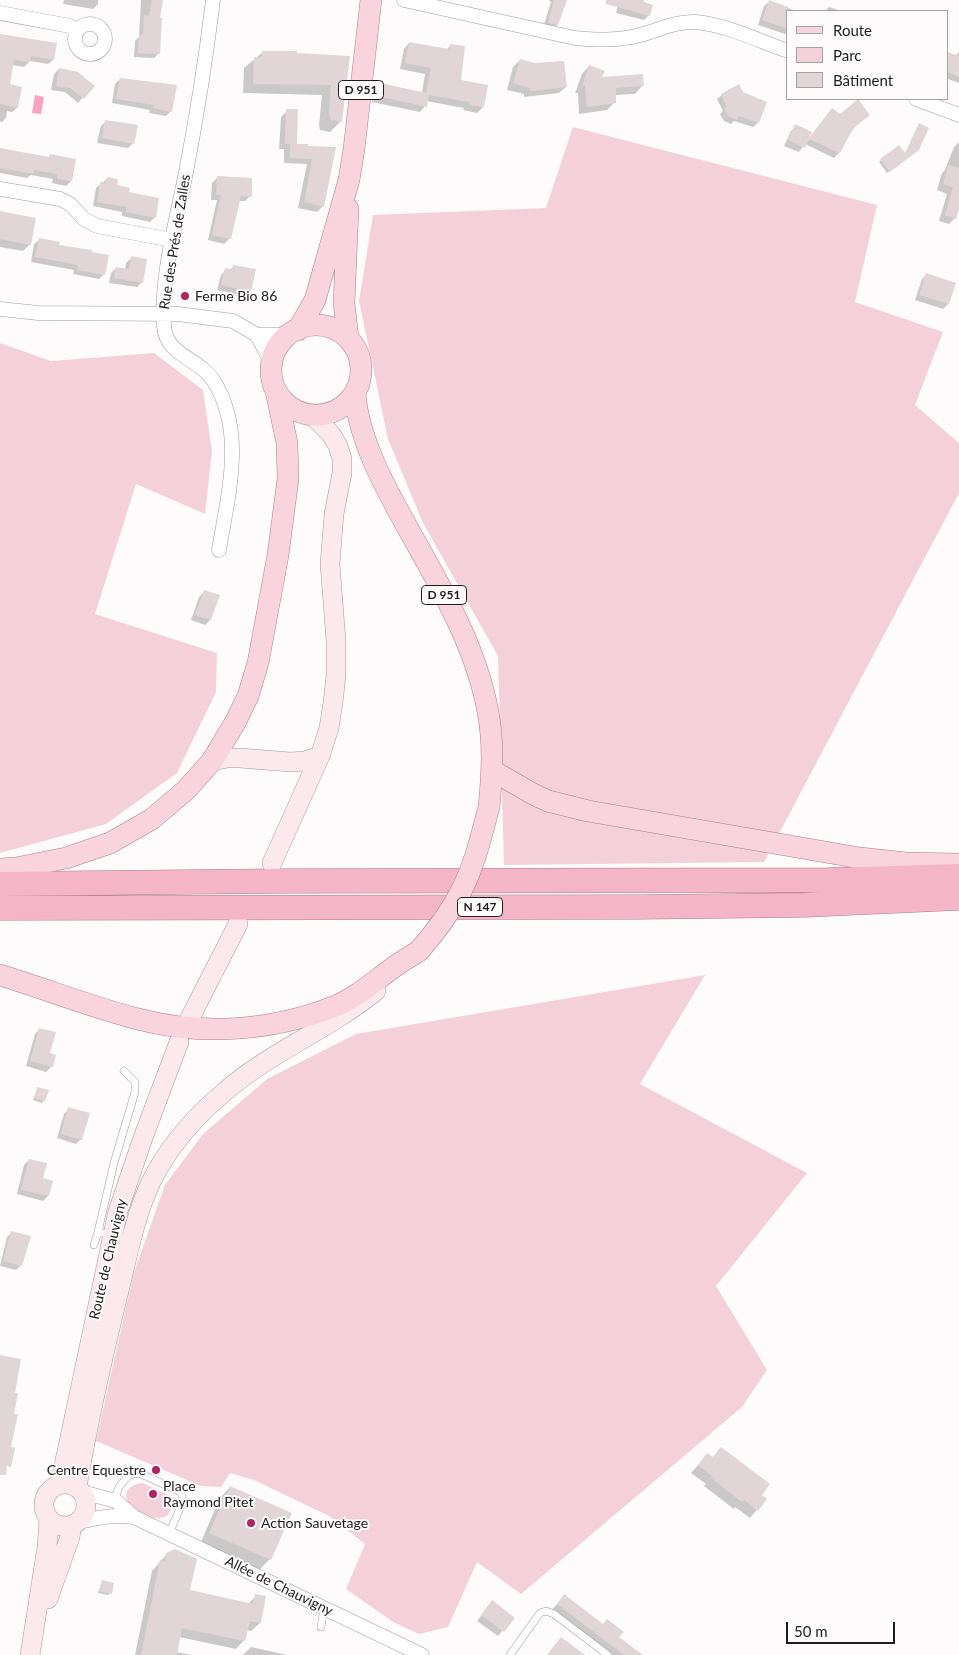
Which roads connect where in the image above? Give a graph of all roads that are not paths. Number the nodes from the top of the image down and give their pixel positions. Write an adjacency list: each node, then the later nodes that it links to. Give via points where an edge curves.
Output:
1 (213, 0): 11 (street, Rue des Prés de Zalles, via 204,71)
2 (371, 0): 9 (main road, D 951)
3 (404, 0): 6 (street, via 575,38 627,38 674,24 697,22)
4 (0, 13): 5 (street, via 70,26)
5 (77, 31)
6 (786, 50)
7 (919, 100): 8 (street)
8 (959, 115)
9 (349, 180): 14 (main road, D 951, via 315,300); 16 (main road, D 951, via 344,303)
10 (0, 189): 11 (street, via 60,199 70,204 84,220 97,226)
11 (172, 240): 13 (street, Rue des Prés de Zalles)
12 (0, 309): 13 (street)
13 (164, 314): 15 (street, via 233,320); 21 (street, Rue des Prés de Zalles, via 168,343 212,379 230,423 233,452)
14 (293, 332): 15 (street); 16 (main road, via 310,326 324,326); 17 (main road, via 281,343)
15 (257, 335): 17 (street)
16 (348, 338): 19 (main road, via 357,350 361,365)
17 (272, 364): 18 (main road)
18 (276, 391): 20 (main road, via 291,408); 23 (main road, via 288,461 278,555 248,696)
19 (355, 394): 20 (main road, via 336,411); 24 (main road, D 951, via 361,426 381,477 448,602 473,658 488,713)
20 (312, 415): 22 (main road, via 331,434 338,446 342,466 330,564 336,675 329,728)
21 (219, 550)
22 (320, 756): 23 (main road, via 290,762 240,758); 25 (main road)
23 (212, 761): 27 (main road, via 186,790 152,819 110,843 66,858)
24 (492, 771): 26 (main road, via 548,801 588,811 860,858); 33 (main road, D 951, bridge, via 489,807 478,851 460,894)
25 (272, 863)
26 (959, 864)
27 (0, 869)
28 (959, 876): 29 (highway, N 147, via 830,880)
29 (0, 884)
30 (959, 898): 31 (highway, N 147, via 639,907)
31 (0, 908)
32 (238, 924): 35 (main road)
33 (419, 951): 34 (main road, via 362,992 334,1007 257,1027 223,1029 176,1026 139,1019); 38 (main road, Route de Chauvigny / D 951, via 406,966 356,1007 244,1076 205,1110 164,1158 138,1217)
34 (0, 975)
35 (190, 1018)
36 (179, 1042): 38 (main road, Route de Chauvigny / D 951, via 129,1176)
37 (124, 1071): 38 (lane, via 135,1082 135,1092 114,1162)
38 (116, 1238): 39 (lane); 40 (main road, Route de Chauvigny / D 951)
39 (94, 1245)
40 (73, 1488): 41 (street, Allée de Chauvigny); 43 (main road, via 52,1488 44,1499); 44 (main road, via 85,1500 86,1508)
41 (114, 1500): 42 (street, Allée de Chauvigny); 45 (lane, via 129,1475 139,1473 182,1492 183,1501)
42 (134, 1517): 44 (street, Allée de Chauvigny, via 107,1515); 45 (street, Allée de Chauvigny)
43 (49, 1519): 44 (main road, via 59,1526); 48 (main road)
44 (74, 1524): 48 (main road)
45 (169, 1534): 46 (street, Allée de Chauvigny)
46 (324, 1608): 47 (lane); 49 (street, Allée de Chauvigny)
47 (321, 1627)
48 (31, 1652)
49 (422, 1655)
50 (510, 1655): 51 (lane, via 540,1613 546,1611)
51 (608, 1655)

